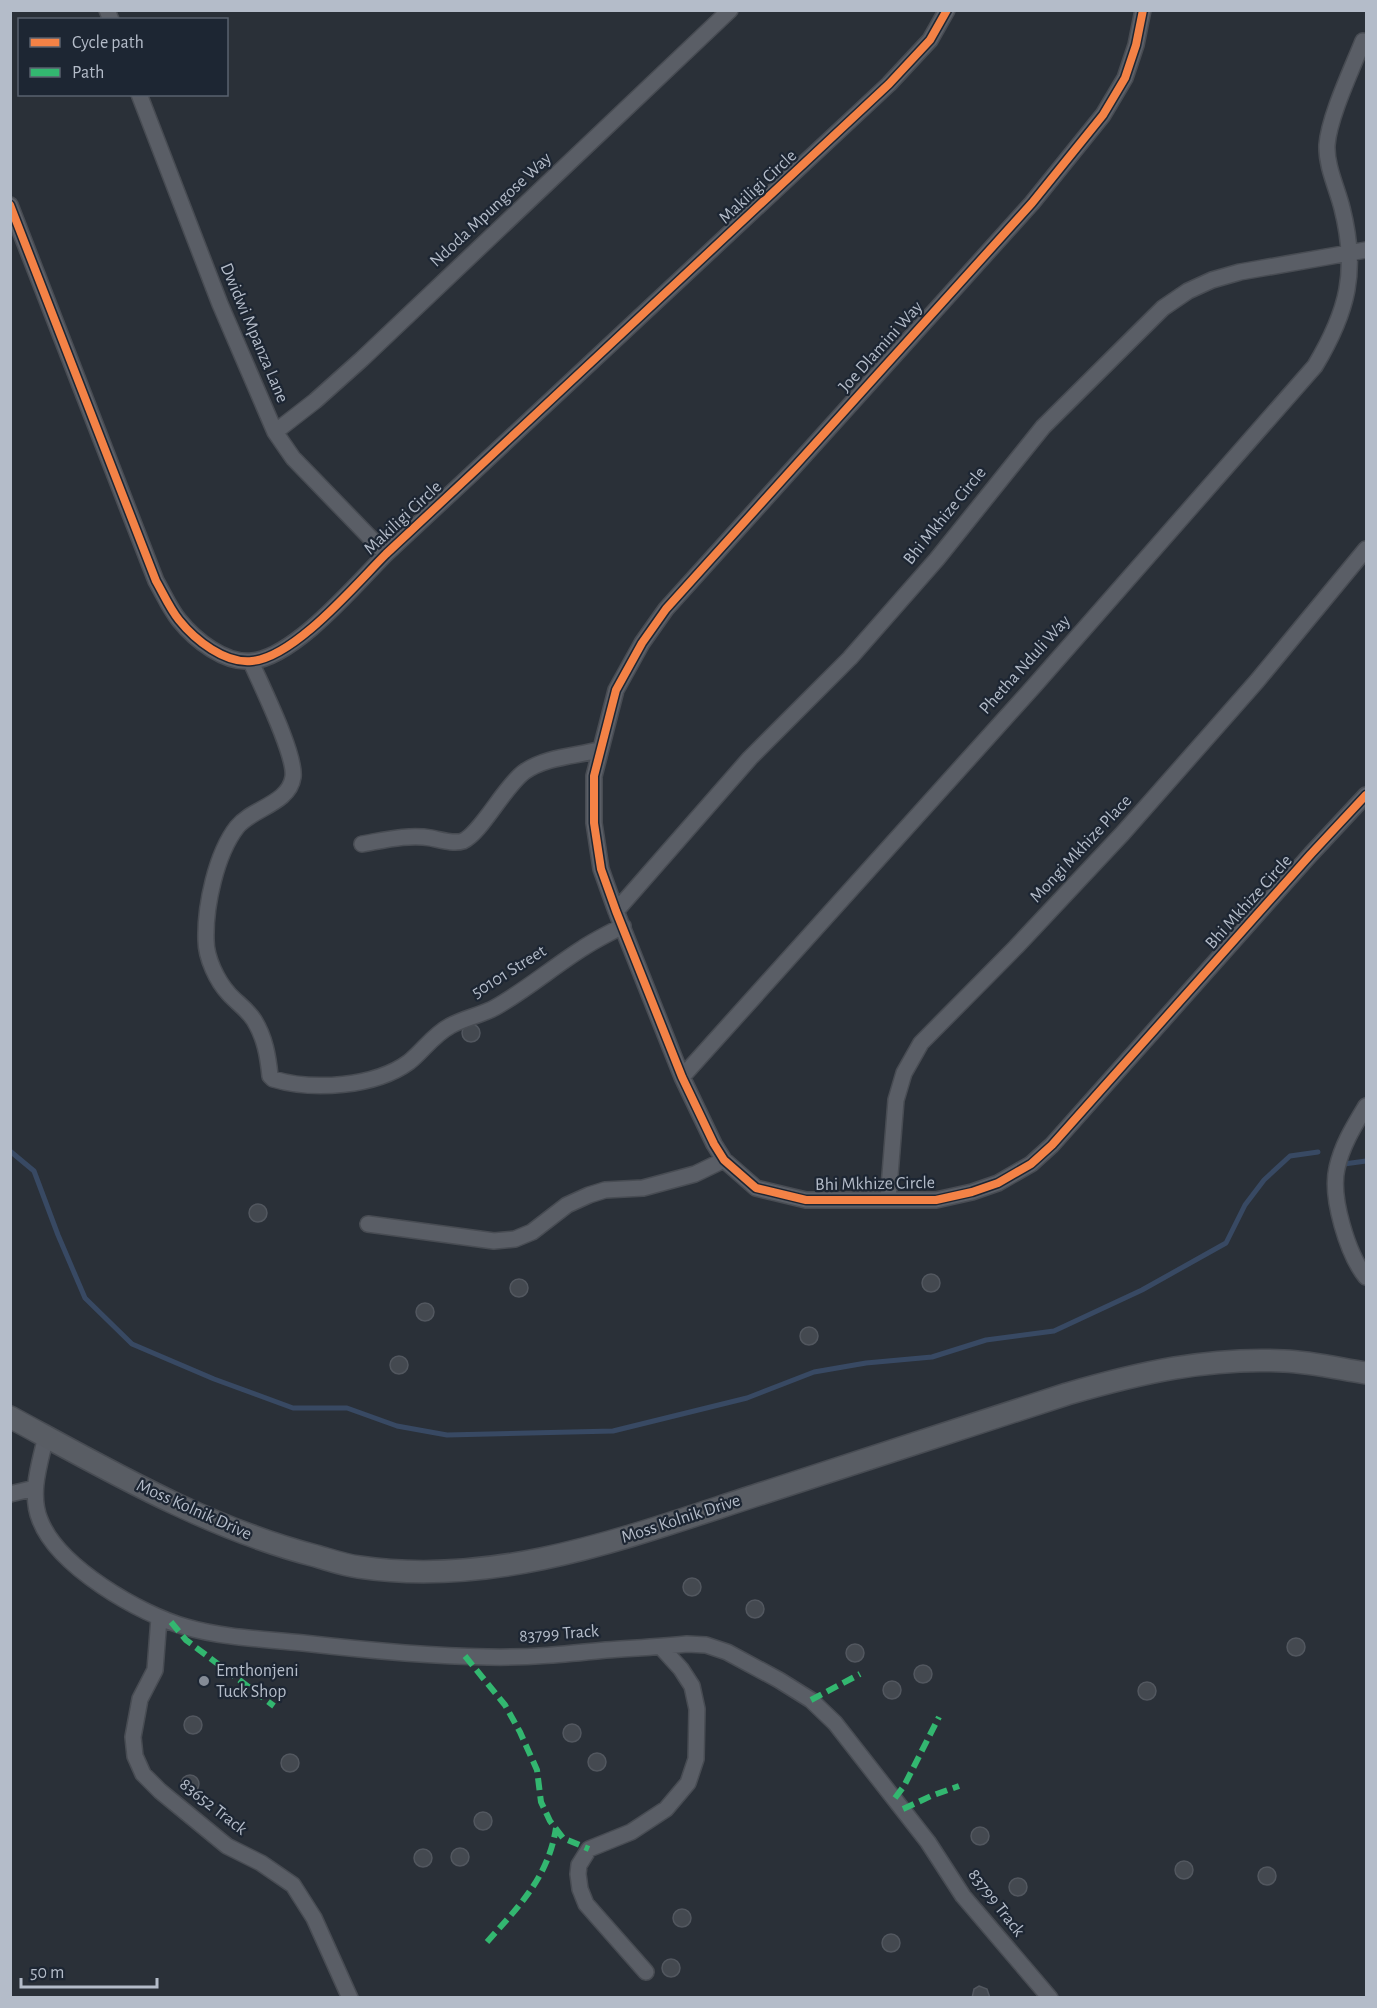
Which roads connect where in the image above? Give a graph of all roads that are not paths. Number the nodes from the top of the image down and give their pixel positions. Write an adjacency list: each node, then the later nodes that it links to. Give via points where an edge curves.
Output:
1 (730, 10): 9 (street, Ndoda Mpungose Way, via 362,359)
2 (947, 10): 11 (street, Makiligi Circle, via 930,40 889,84)
3 (1143, 10): 13 (street, Joe Dlamini Way, via 1125,78 1103,115 1032,203 666,609)
4 (1363, 41): 8 (street, Phetha Nduli Way, via 1327,146)
5 (140, 96): 9 (street, Dwidwi Mpanza Lane, via 224,314)
6 (10, 205): 12 (street, via 156,581 178,619 199,640 229,658)
7 (1366, 250): 8 (street, Bhi Mkhize Circle)
8 (1350, 253): 17 (street, Bhi Mkhize Circle, via 1240,272 1188,291 1163,308 1043,427 937,559 858,649 750,758); 19 (street, Phetha Nduli Way, via 1343,305 1315,366)
9 (275, 432): 11 (street, Dwidwi Mpanza Lane, via 294,458)
10 (1366, 549): 22 (street, Mongi Mkhize Place, via 1123,833 921,1043 904,1073 896,1100)
11 (386, 554): 12 (street, Makiligi Circle, via 311,629 273,656)
12 (251, 662): 18 (street, 50101 Street, via 282,732 293,777 288,791 245,819 227,845 212,887 206,941 217,976 245,1008 262,1037 273,1079 303,1085 360,1082 398,1070 436,1035 494,1008)
13 (616, 690): 14 (street, Bhi Mkhize Circle)
14 (599, 750): 16 (street, via 540,764 525,772 464,841 407,837); 17 (street, Bhi Mkhize Circle, via 594,776 594,823 601,869)
15 (1366, 795): 22 (street, Bhi Mkhize Circle, via 1031,1164 998,1183 972,1192 936,1200)
16 (362, 844)
17 (616, 911): 18 (street, Bhi Mkhize Circle)
18 (622, 926): 19 (street, Bhi Mkhize Circle)
19 (682, 1077): 21 (street, Bhi Mkhize Circle)
20 (1366, 1106): 24 (street, via 1348,1136 1336,1172 1342,1226 1352,1256)
21 (724, 1160): 22 (street, Bhi Mkhize Circle, via 756,1188 776,1193 806,1200); 23 (street, via 643,1188 589,1195 515,1239 494,1241)
22 (888, 1200)
23 (369, 1224)
24 (1366, 1277)
25 (1361, 1368): 27 (main road, Moss Kolnik Drive, via 1285,1361 1210,1362 1130,1376 608,1543 529,1562 456,1571 358,1567 277,1546 203,1517)
26 (10, 1417): 27 (main road, Moss Kolnik Drive)
27 (46, 1436): 28 (street, 83799 Track)
28 (35, 1488): 29 (street); 30 (street, 83799 Track, via 39,1520 67,1559 133,1606)
29 (10, 1494)
30 (159, 1618): 31 (street, 83799 Track, via 214,1633 431,1655 553,1656); 33 (street, 83652 Track, via 155,1670 140,1699 133,1737 143,1774 227,1846 293,1885 314,1917)
31 (661, 1647): 32 (street, via 692,1686 698,1731 694,1767 688,1783 666,1809 631,1832 589,1850 579,1865 578,1875 586,1904); 34 (street, 83799 Track, via 706,1645 726,1652 798,1690 818,1705 909,1817 963,1896)
32 (646, 1972)
33 (351, 1998)
34 (1050, 1998)

